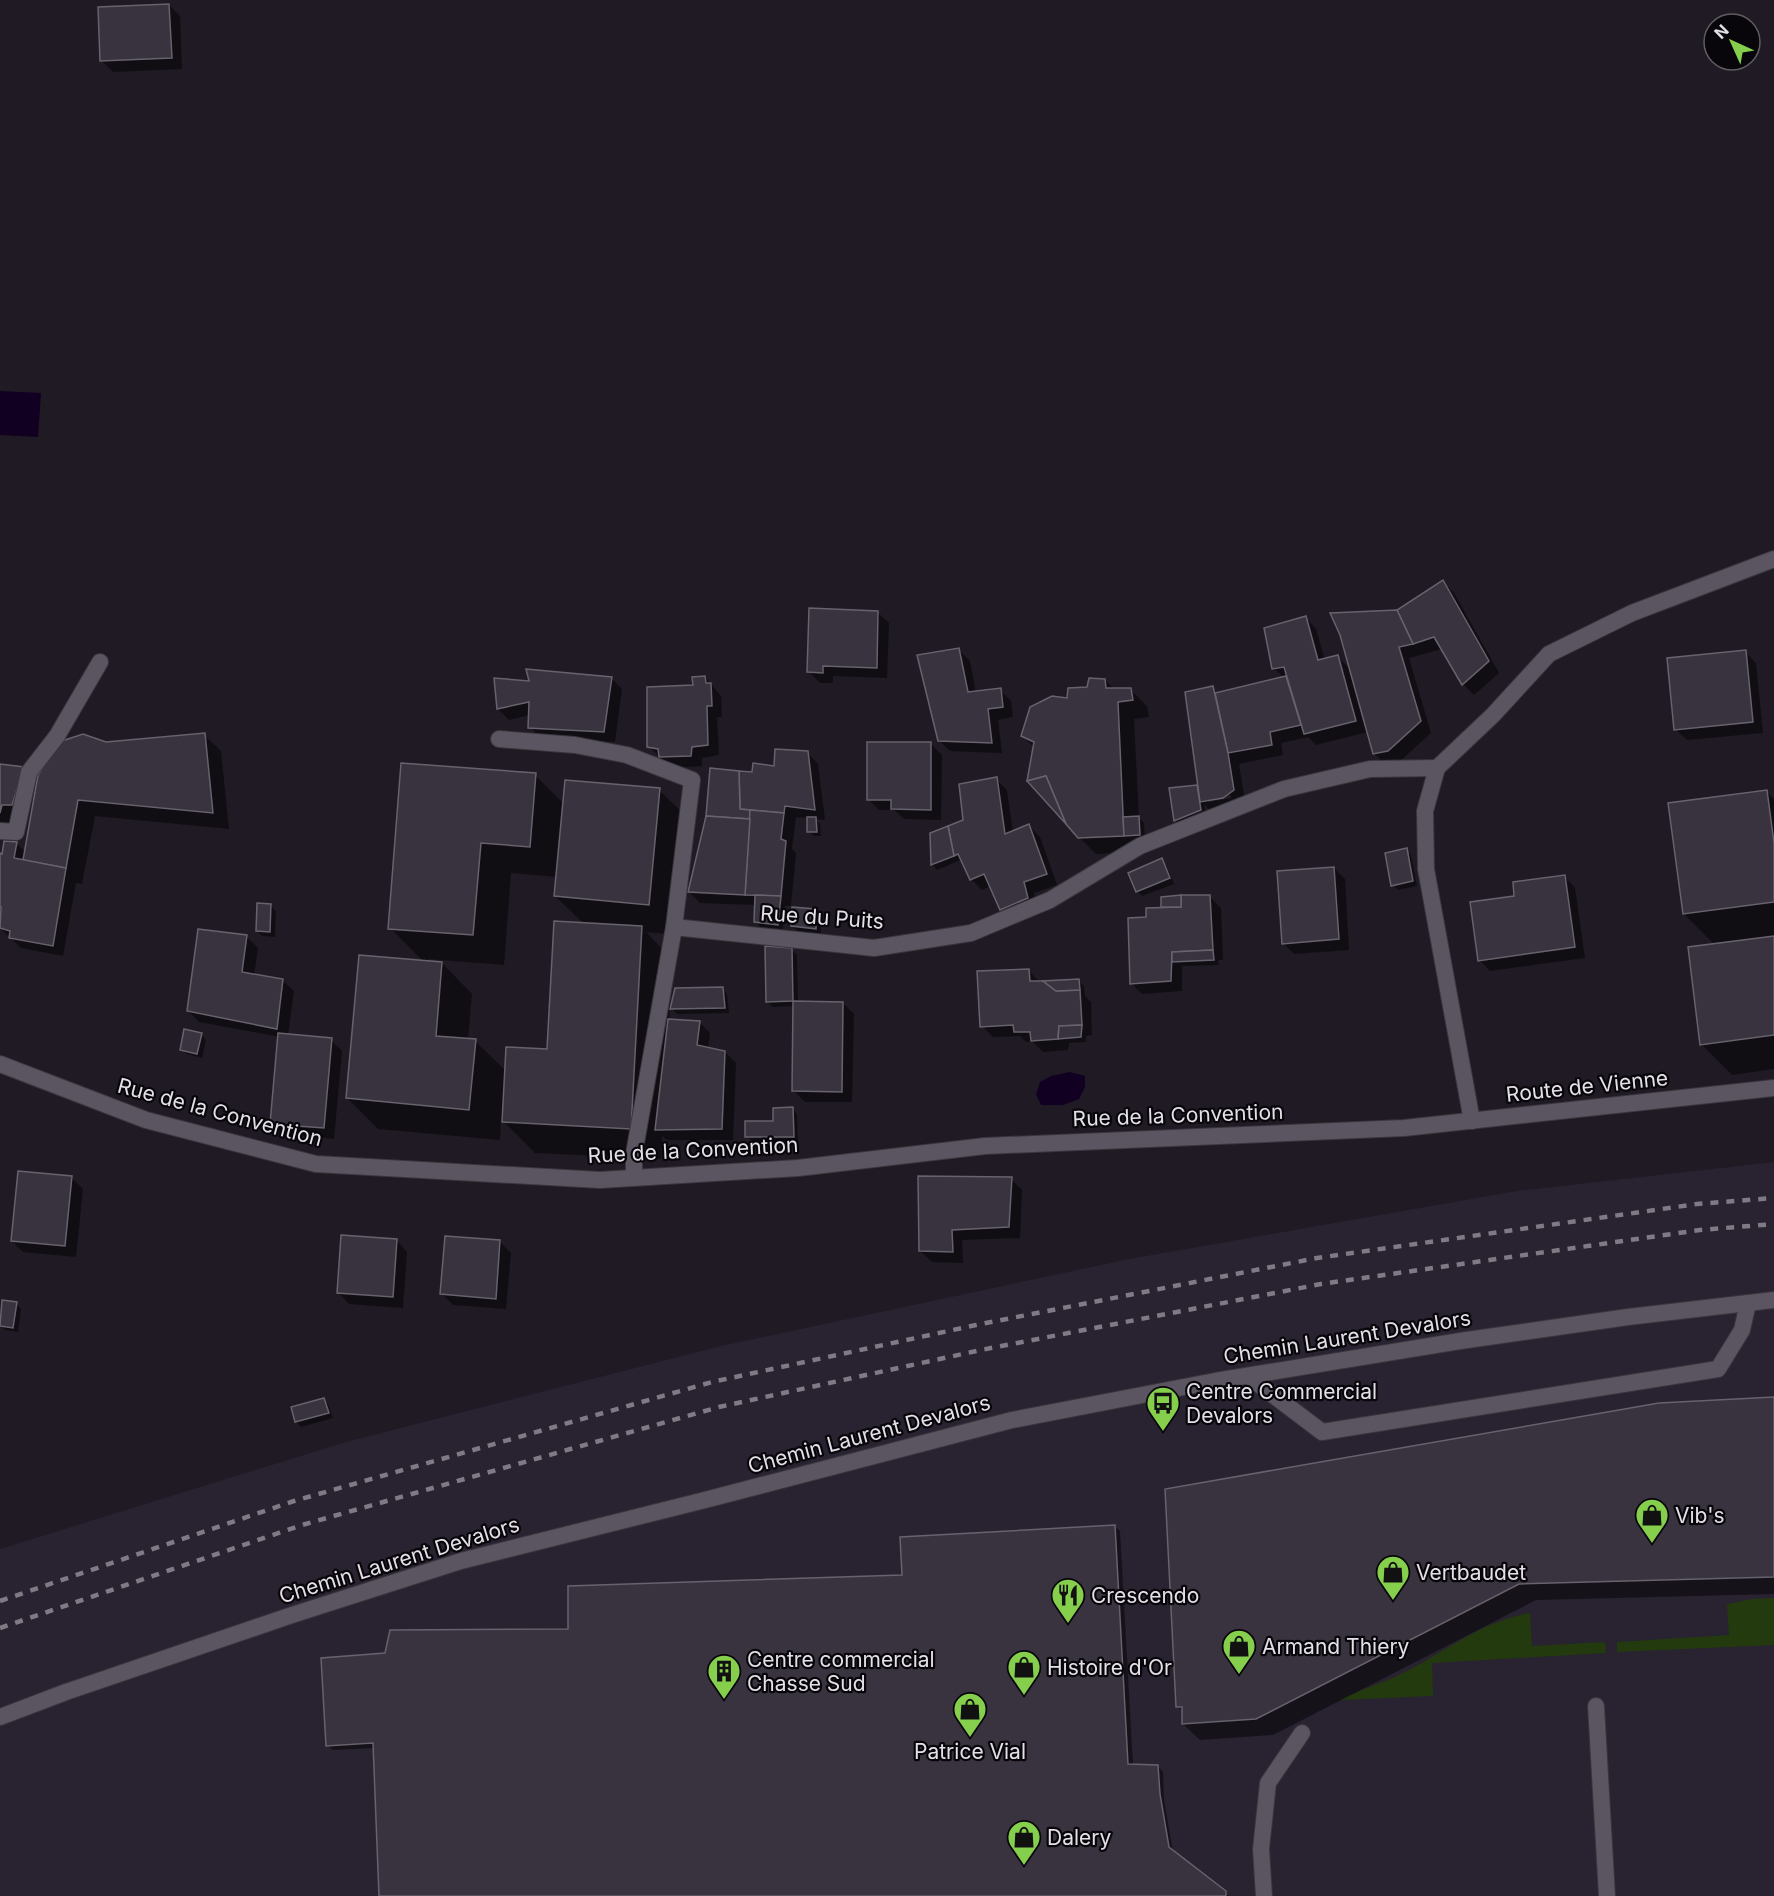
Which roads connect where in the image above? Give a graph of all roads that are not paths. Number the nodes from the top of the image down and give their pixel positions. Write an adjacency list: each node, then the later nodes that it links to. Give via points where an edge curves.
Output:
1 (1774, 559): 4 (street, via 1632,613 1549,654)
2 (100, 662): 5 (street, via 57,736 30,772 16,832)
3 (499, 739): 6 (street, via 627,754 692,780)
4 (1437, 768): 6 (street, Rue du Puits, via 1370,769 1284,789 1140,846 1050,900 971,933 874,948); 9 (street, via 1425,811 1426,869)
5 (0, 831)
6 (674, 927): 11 (street, via 634,1154)
7 (0, 1064): 11 (street, Rue de la Convention, via 146,1120 316,1164 600,1180)
8 (1774, 1088): 9 (street, Route de Vienne)
9 (1472, 1121): 10 (street, Route de Vienne)
10 (1404, 1128): 11 (street, Rue de la Convention, via 985,1146 798,1168)
11 (634, 1178)
12 (1774, 1300): 13 (street, Chemin Laurent Devalors)
13 (1748, 1303): 14 (street, Chemin Laurent Devalors, via 1583,1323); 14 (street, via 1743,1330 1718,1369 1322,1432)
14 (1248, 1376): 16 (street, Chemin Laurent Devalors, via 1012,1420 461,1561)
15 (1596, 1706): 19 (street)
16 (0, 1716)
17 (1302, 1733): 18 (street, via 1268,1783 1261,1850)
18 (1264, 1896)
19 (1607, 1896)

